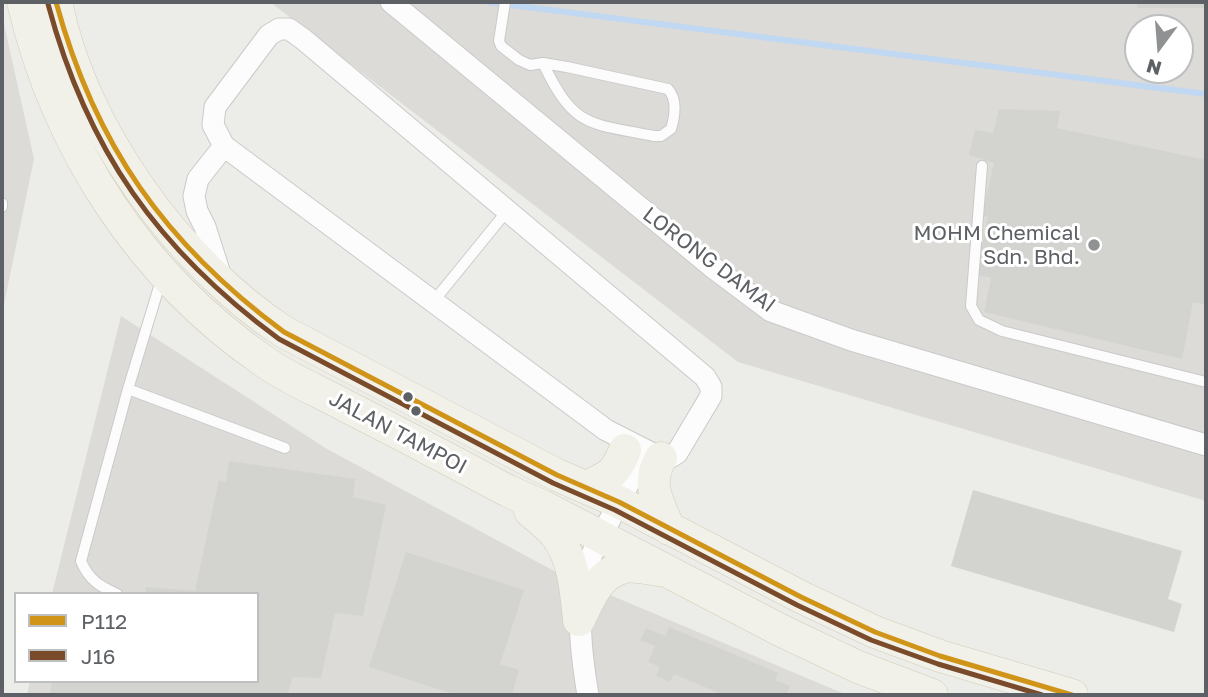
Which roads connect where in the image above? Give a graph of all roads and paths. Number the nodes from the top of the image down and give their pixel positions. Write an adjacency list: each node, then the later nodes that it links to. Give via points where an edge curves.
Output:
1 (23, 2): 9 (main road, JALAN TAMPOI, via 50,90 81,160 119,219)
2 (56, 2): 10 (main road, JALAN TAMPOI, via 79,78 109,141 144,195)
3 (391, 2): 15 (street, LORONG DAMAI, via 710,266 771,311 851,340)
4 (505, 2): 5 (lane, via 501,46 530,65)
5 (543, 63): 5 (lane, via 668,89 675,104 671,129 654,136 595,125 573,113)
6 (224, 146): 8 (street, via 213,125 215,107 269,35 289,29); 10 (street, via 198,179 194,196); 11 (street)
7 (982, 166): 12 (lane, via 971,294 971,306 979,320 1002,331)
8 (508, 211): 11 (lane); 17 (street, via 705,377 711,396 677,453)
9 (164, 272): 13 (lane); 19 (main road, JALAN TAMPOI, via 225,333 268,364)
10 (223, 284): 18 (main road, JALAN TAMPOI, via 254,313 284,332)
11 (433, 302): 14 (street)
12 (1206, 382)
13 (128, 389): 16 (lane); 24 (lane, via 81,561 96,585)
14 (616, 440): 17 (street); 18 (main road, via 619,467); 20 (street, via 633,460 634,473)
15 (1206, 445)
16 (285, 448)
17 (661, 458): 21 (main road, via 652,480)
18 (586, 487): 20 (main road, JALAN TAMPOI)
19 (508, 491): 22 (main road, JALAN TAMPOI); 25 (main road, via 560,540 574,574)
20 (619, 502): 21 (main road, JALAN TAMPOI); 22 (street)
21 (669, 529): 28 (main road, JALAN TAMPOI, via 875,632)
22 (601, 536): 23 (main road, JALAN TAMPOI); 25 (street, via 587,567)
23 (666, 571): 25 (main road, via 626,566 607,574); 27 (main road, JALAN TAMPOI, via 858,667)
24 (112, 592)
25 (579, 620): 26 (street)
26 (588, 695)
27 (932, 695)
28 (1072, 695)

